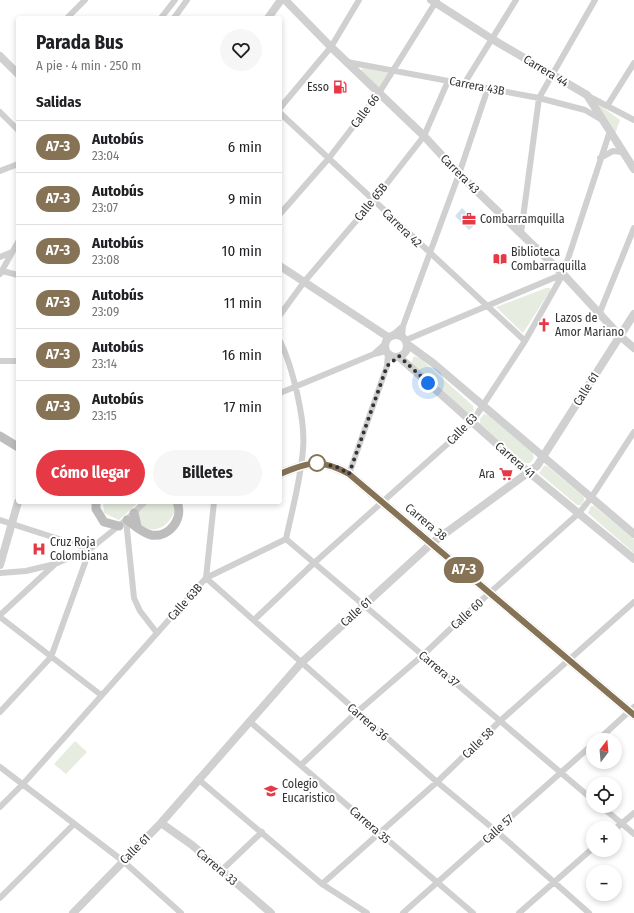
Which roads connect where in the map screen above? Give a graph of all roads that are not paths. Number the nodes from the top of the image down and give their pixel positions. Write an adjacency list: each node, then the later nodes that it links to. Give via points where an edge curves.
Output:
1 (85, 0): 11 (street)
2 (175, 0): 10 (street)
3 (187, 0): 14 (street)
4 (281, 0): 15 (street)
5 (285, 0): 17 (street, Carrera 43)
6 (359, 0): 17 (street)
7 (516, 0): 16 (street)
8 (595, 0): 23 (street)
9 (435, 1): 16 (street, Carrera 44); 22 (street, Calle 66)
10 (168, 10): 12 (street); 13 (street)
11 (69, 16)
12 (163, 16)
13 (174, 16)
14 (177, 16)
15 (269, 16)
16 (492, 39): 23 (street, Carrera 44); 25 (street)
17 (330, 47): 19 (street, Carrera 43); 30 (street)
18 (0, 56): 21 (street)
19 (348, 62): 22 (street, Carrera 43B); 27 (street, Carrera 43)
20 (634, 63): 31 (street)
21 (16, 69)
22 (393, 71): 24 (street, Carrera 43B); 27 (street, Calle 66)
23 (552, 74): 28 (street, Carrera 44); 29 (street)
24 (448, 81): 25 (street, Carrera 43B); 38 (street, Calle 65B)
25 (464, 84): 26 (street, Carrera 43B)
26 (488, 88): 29 (street, Carrera 43B); 45 (street)
27 (379, 93): 38 (street, Carrera 43); 40 (street, Calle 66)
28 (586, 95): 31 (street); 35 (street, Carrera 44)
29 (539, 98): 35 (street, Carrera 43B, via 585,110); 49 (street)
30 (282, 106)
31 (607, 106): 34 (street)
32 (0, 112): 36 (street)
33 (282, 115): 40 (street, Carrera 42)
34 (634, 120)
35 (604, 121): 37 (street, Carrera 44)
36 (16, 128)
37 (610, 131): 39 (street, Carrera 44); 41 (street, Calle 63)
38 (424, 136): 45 (street, Carrera 43); 46 (street, Calle 65B)
39 (622, 152): 41 (street, via 613,151); 43 (street, Carrera 44)
40 (329, 158): 46 (street, Carrera 42); 47 (street, Calle 66)
41 (600, 158): 58 (street, Calle 63)
42 (16, 165): 44 (street)
43 (634, 169)
44 (0, 170)
45 (459, 174): 49 (street, Carrera 43); 52 (street)
46 (374, 200): 52 (street, Carrera 42); 59 (street, Calle 65B)
47 (282, 212)
48 (634, 228): 62 (street)
49 (521, 233): 58 (street, Carrera 43)
50 (16, 245): 51 (street)
51 (12, 252): 53 (street); 56 (street)
52 (430, 254): 60 (street, Carrera 42); 64 (street)
53 (0, 257)
54 (0, 261): 56 (street)
55 (282, 267): 59 (street)
56 (2, 271): 57 (street)
57 (16, 274)
58 (563, 274): 60 (street); 62 (street, Carrera 43); 67 (street, Calle 63)
59 (304, 282): 61 (street, Calle 65B); 68 (street)
60 (488, 307): 66 (street); 67 (street, Carrera 42)
61 (282, 312)
62 (600, 312): 65 (street, Carrera 43)
63 (634, 314): 65 (street, Calle 61)
64 (403, 326): 66 (street); 68 (street)
65 (620, 336): 70 (street, Carrera 43); 82 (street, Calle 61)
66 (405, 340): 68 (street); 71 (street, via 406,350); 77 (street, Carrera 41)
67 (525, 341): 77 (street, Calle 63)
68 (388, 344): 71 (street); 74 (street); 75 (street, via 374,354)
69 (282, 345): 75 (street)
70 (634, 348)
71 (398, 357): 74 (street); 78 (street, Carrera 41)
72 (0, 361): 73 (street)
73 (16, 361)
74 (387, 366): 86 (street)
75 (295, 386): 76 (street); 83 (street, via 303,439)
76 (282, 392)
77 (482, 407): 78 (street, Calle 63); 82 (street, Carrera 41)
78 (472, 422): 85 (street, Carrera 41); 88 (street, Calle 63)
79 (634, 432): 87 (street, Calle 60)
80 (0, 436): 81 (main road)
81 (16, 447)
82 (543, 458): 85 (street, Calle 61); 87 (street, Carrera 41)
83 (301, 465): 84 (main road, Carrera 38); 86 (main road, Carrera 38, via 323,463); 101 (street)
84 (282, 473)
85 (530, 473): 95 (street, Carrera 41); 102 (street, Calle 61)
86 (349, 474): 88 (main road, Carrera 38)
87 (591, 498): 95 (street, Calle 60); 100 (street, Carrera 41)
88 (384, 502): 102 (main road, Carrera 38); 105 (street, Calle 63)
89 (17, 504): 98 (street)
90 (96, 504): 97 (main road, via 99,516 104,522)
91 (143, 504): 94 (street)
92 (177, 504): 99 (main road, via 177,522 163,534 151,535)
93 (214, 504): 109 (street)
94 (134, 513): 97 (street); 99 (main road)
95 (579, 513): 104 (street, Carrera 41); 110 (street, Calle 60)
96 (0, 520): 98 (street)
97 (124, 522): 99 (main road); 103 (street); 115 (street, via 134,598 140,611)
98 (12, 524): 103 (street); 107 (street)
99 (137, 526)
100 (633, 531)
101 (286, 539): 105 (street, Carrera 37); 109 (street, Calle 63B)
102 (432, 543): 110 (main road, Carrera 38); 112 (street, Calle 61)
103 (90, 549): 106 (street); 117 (street)
104 (634, 559)
105 (314, 563): 112 (street, Carrera 37); 114 (street, Calle 63)
106 (55, 564): 108 (street, via 26,571); 113 (street)
107 (0, 565)
108 (0, 573)
109 (206, 578): 114 (street, Carrera 36); 115 (street, Calle 63B)
110 (490, 593): 116 (street, Calle 60); 118 (main road, Carrera 38)
111 (634, 602): 118 (street, Calle 58)
112 (363, 605): 116 (street, Carrera 37); 119 (street, Calle 61)
113 (0, 616): 117 (street)
114 (254, 620): 119 (street, Carrera 36)
115 (157, 633): 120 (street, Calle 63B)
116 (423, 655): 123 (street, Calle 60); 125 (street, Carrera 37)
117 (51, 657): 120 (street); 122 (street)
118 (570, 660): 121 (main road, Carrera 38); 125 (street, Calle 58)
119 (301, 663): 123 (street, Carrera 36); 124 (street, Calle 61)
120 (101, 695): 133 (street, Calle 63B)
121 (633, 711): 126 (street)
122 (0, 712)
123 (357, 712): 128 (street, Calle 60); 132 (street, Carrera 36)
124 (249, 721): 128 (street, Carrera 35); 131 (street, Calle 61)
125 (500, 721): 130 (street, Carrera 37); 132 (street, Calle 58)
126 (606, 733)
127 (586, 750): 130 (street, Calle 57)
128 (302, 764): 145 (street, Carrera 35)
129 (0, 766): 133 (street)
130 (561, 773): 134 (street, Carrera 37); 143 (street, Calle 57)
131 (198, 779): 140 (street, Calle 61); 144 (street)
132 (437, 782): 143 (street, Carrera 36); 145 (street, Calle 58)
133 (23, 784): 135 (street, Calle 63B); 141 (street)
134 (586, 794)
135 (0, 807)
136 (634, 812): 139 (street)
137 (609, 813): 138 (street)
138 (619, 821)
139 (622, 822)
140 (161, 823): 148 (street, Calle 61); 149 (street, Carrera 33)
141 (74, 824): 148 (street); 153 (street)
142 (622, 824): 146 (street)
143 (496, 831): 150 (street, Calle 57); 151 (street, Carrera 36)
144 (262, 832): 149 (street); 152 (street)
145 (380, 834): 150 (street, Carrera 35); 152 (street, Calle 58)
146 (634, 834)
147 (586, 854): 151 (street)
148 (123, 861): 154 (street, Calle 61); 155 (street)
149 (222, 870): 156 (street, Carrera 33)
150 (438, 883): 158 (street, Calle 57); 159 (street, Carrera 35)
151 (553, 883): 160 (street); 161 (street, Carrera 36)
152 (322, 884): 157 (street)
153 (0, 898)
154 (73, 913)
155 (181, 913)
156 (272, 913)
157 (368, 913)
158 (404, 913)
159 (473, 913)
160 (520, 913)
161 (589, 913)

